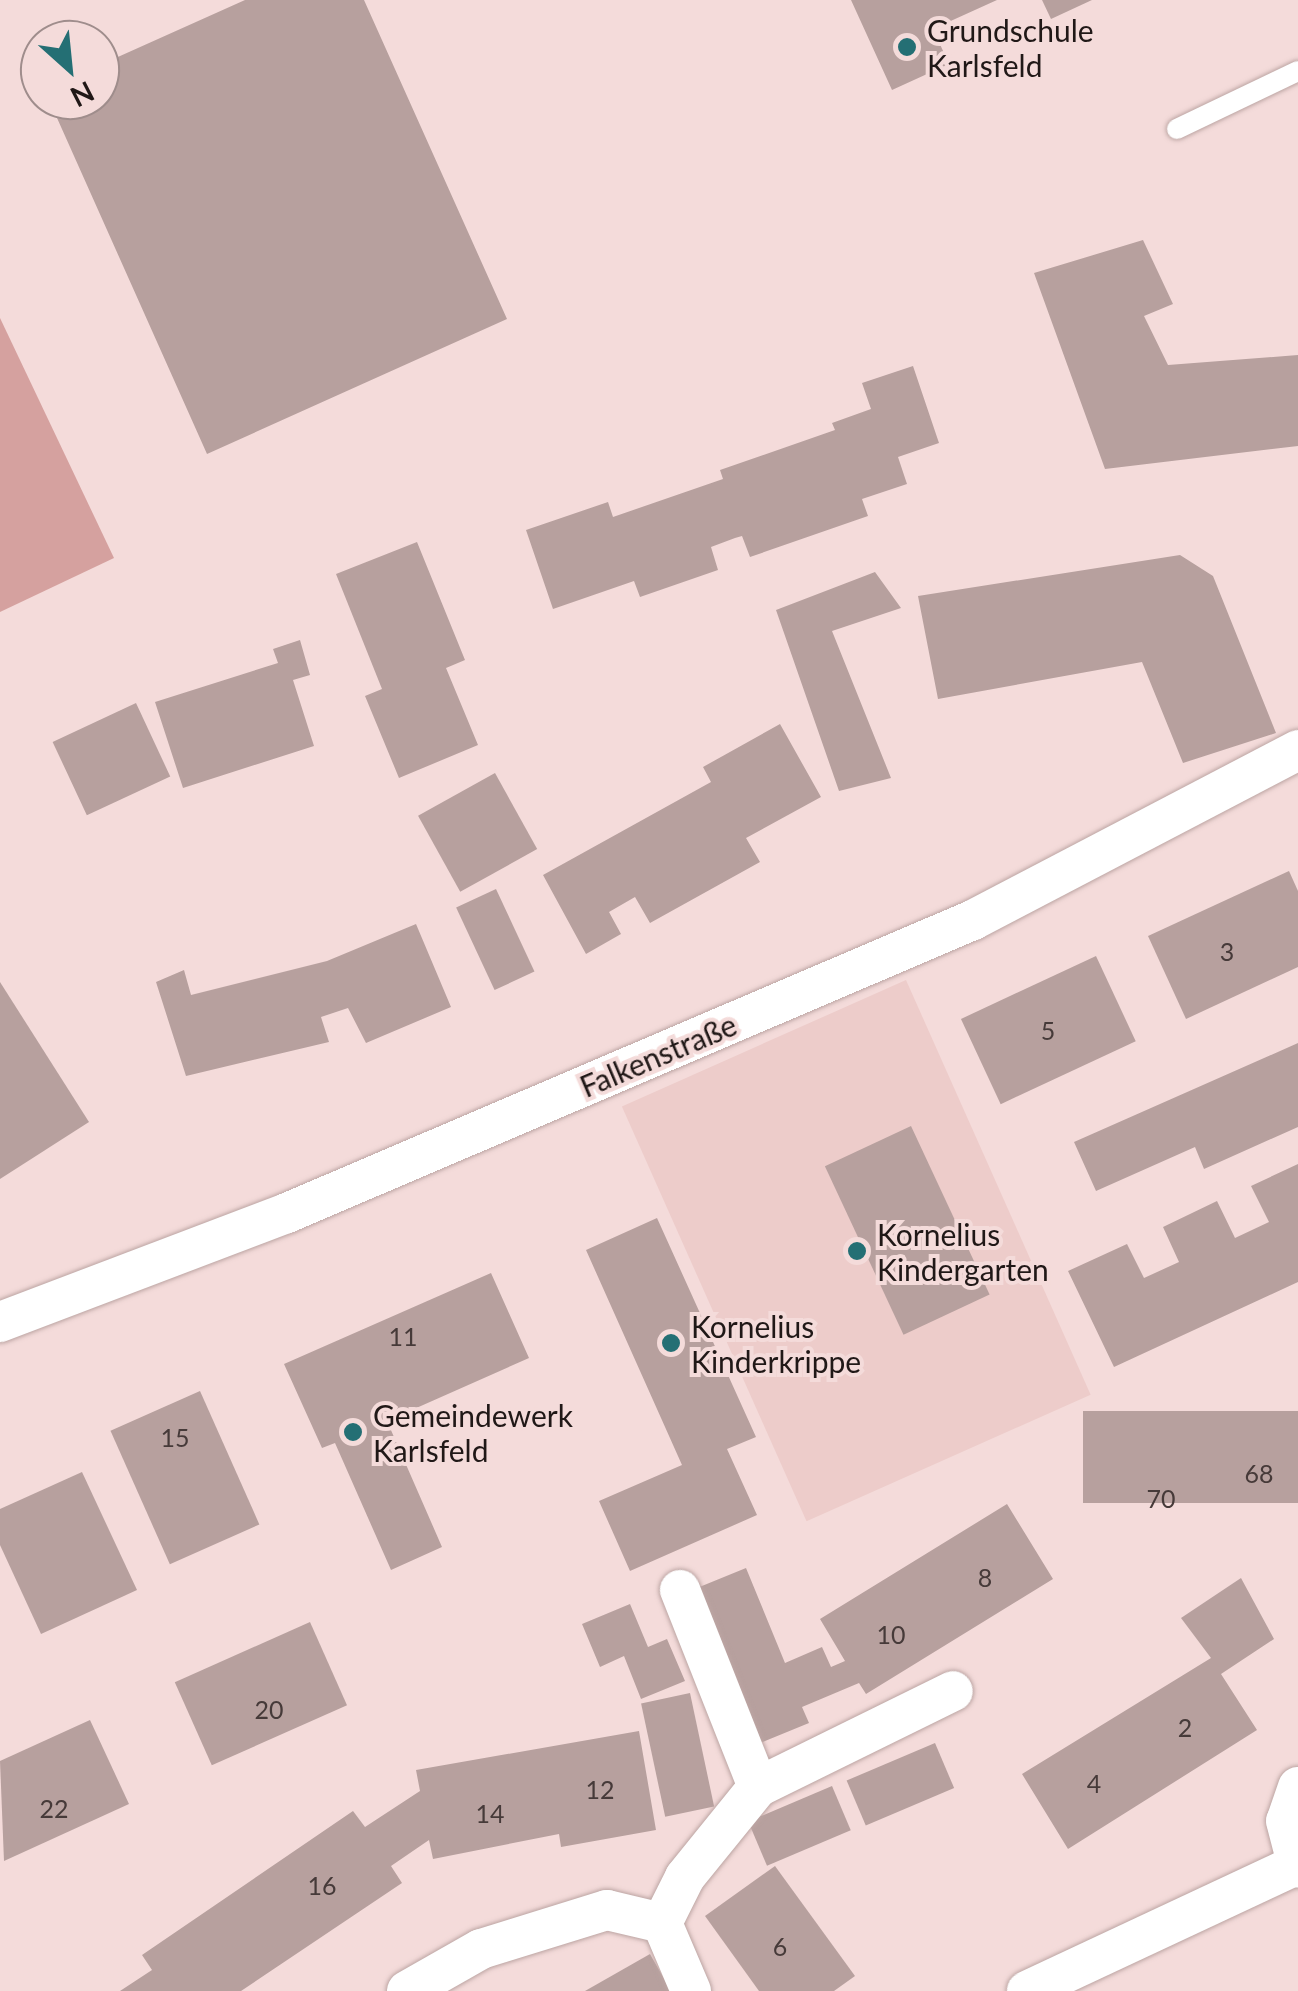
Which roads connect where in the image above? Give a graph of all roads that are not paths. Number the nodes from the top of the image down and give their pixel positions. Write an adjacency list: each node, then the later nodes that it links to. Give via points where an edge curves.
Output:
1 (1298, 71): 2 (lane)
2 (1177, 129)
3 (1298, 750): 4 (street, Falkenstraße, via 973,920 287,1212)
4 (0, 1322)
5 (680, 1590): 7 (street)
6 (953, 1691): 7 (street)
7 (758, 1787): 10 (street, via 685,1876)
8 (1298, 1787): 9 (street, via 1286,1821)
9 (1297, 1866): 13 (street)
10 (662, 1923): 11 (street, via 607,1910 560,1920 482,1949); 12 (street)
11 (407, 1991)
12 (691, 1991)
13 (1028, 1991)

